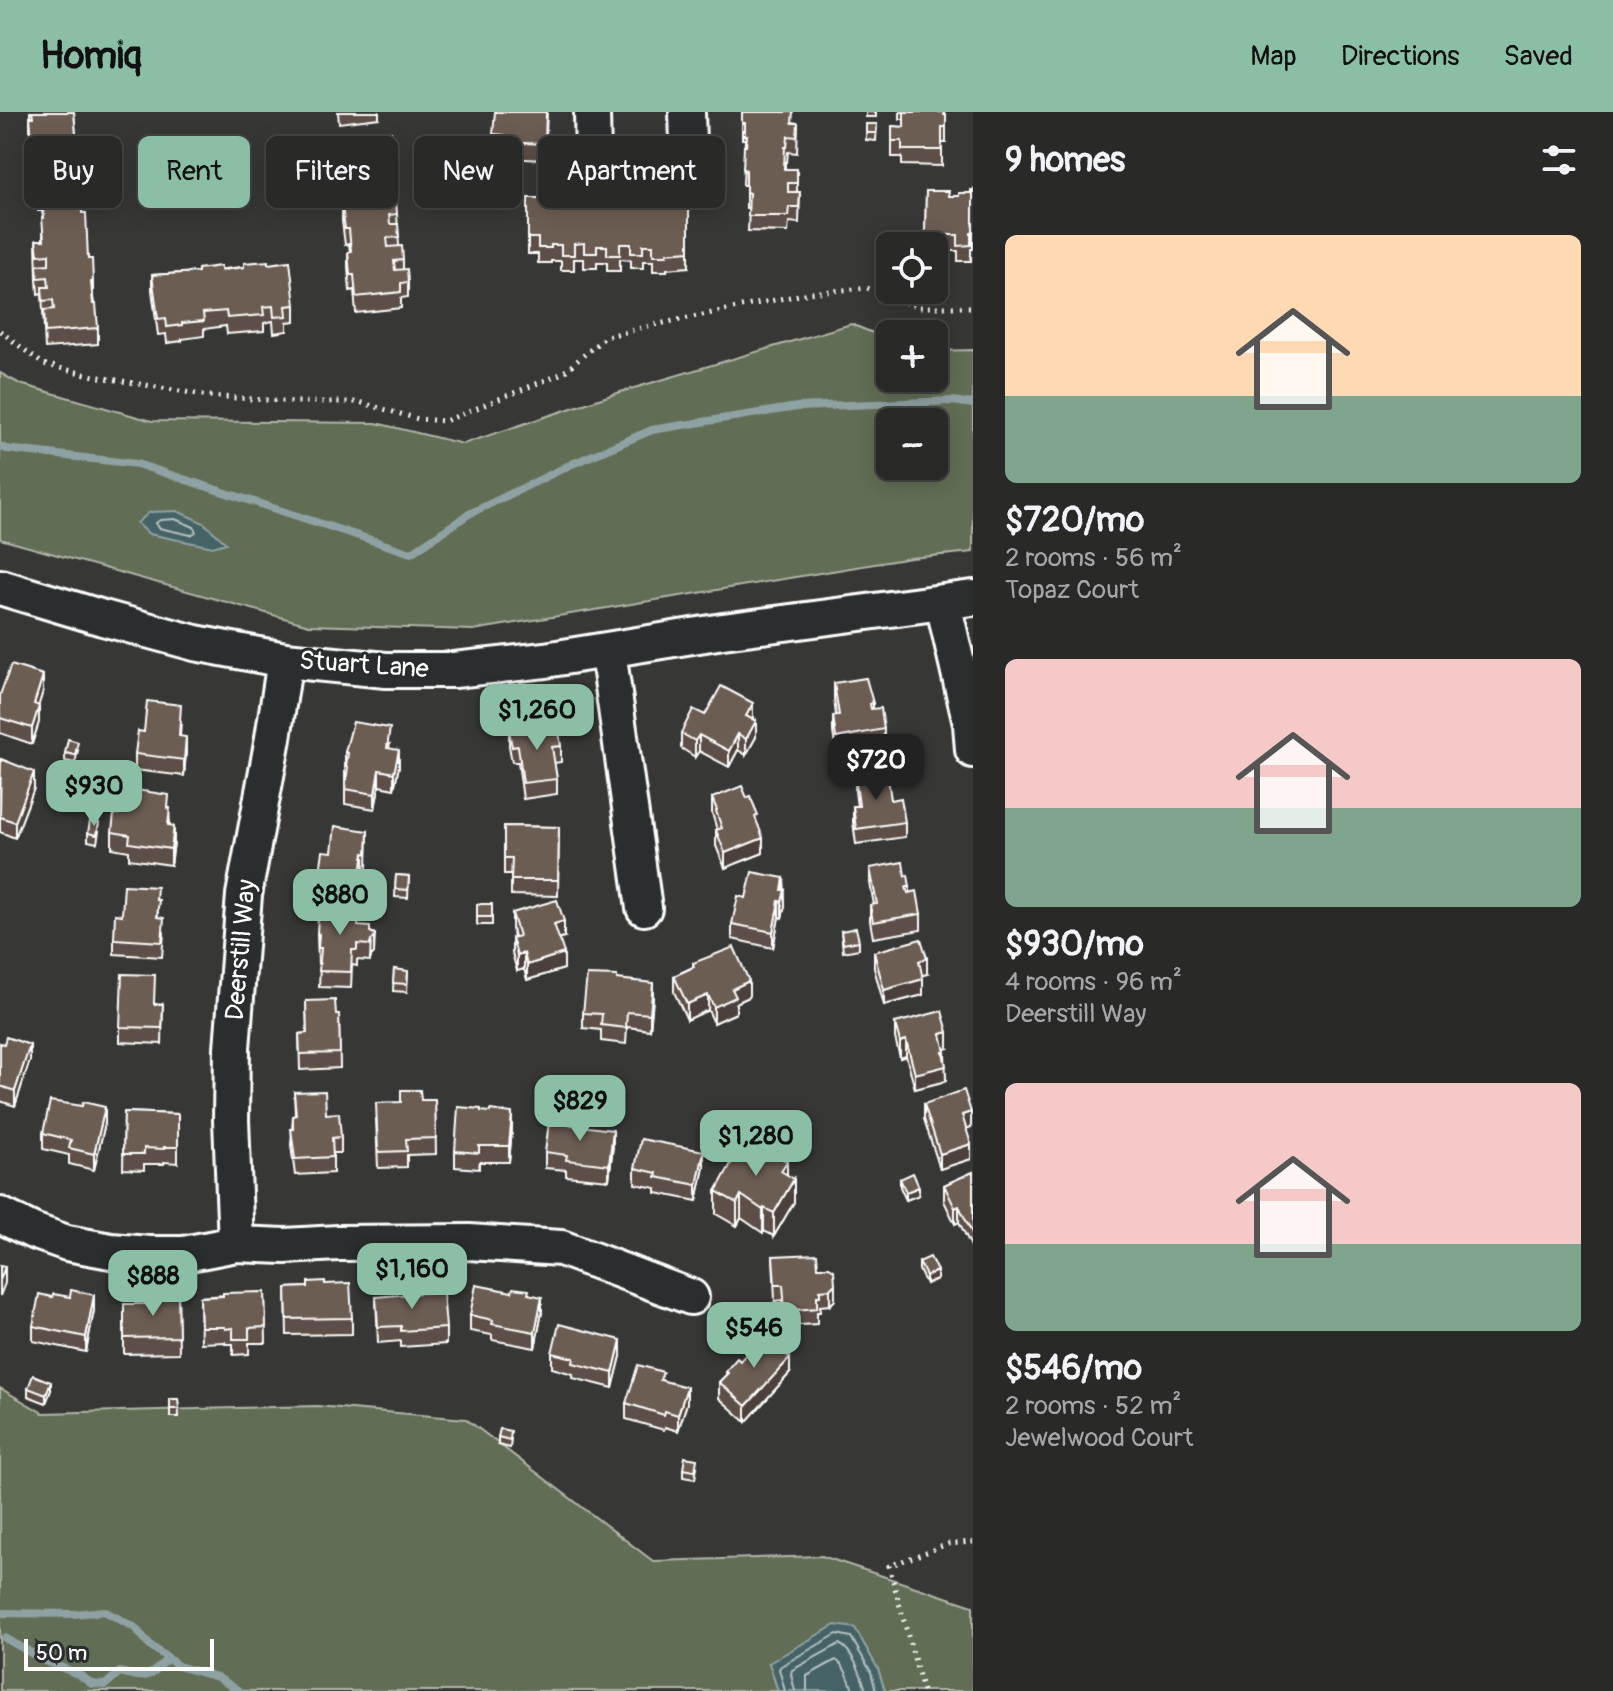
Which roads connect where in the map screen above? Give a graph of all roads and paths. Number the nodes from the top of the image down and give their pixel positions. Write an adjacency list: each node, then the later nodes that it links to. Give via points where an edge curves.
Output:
1 (592, 112): 2 (street, via 593,159 598,172 608,178 666,174 678,165 688,142)
2 (687, 112)
3 (973, 307): 4 (path, via 917,307 867,288 809,293 649,326 605,337 563,373 445,421 359,402 208,396 94,376 43,364)
4 (0, 331)
5 (0, 587): 8 (street, Stuart Lane, via 195,643)
6 (958, 601): 7 (street, Stuart Lane); 9 (street)
7 (608, 651): 8 (street, Stuart Lane, via 454,670 386,670); 10 (street)
8 (285, 660): 12 (street, Deerstill Way, via 244,895 232,1048)
9 (973, 750)
10 (644, 908)
11 (0, 1215): 12 (street, via 67,1243 111,1251 184,1254)
12 (236, 1244): 13 (street, via 469,1242 561,1248)
13 (691, 1297)
14 (973, 1542): 15 (path, via 948,1544 889,1566)
15 (923, 1691)

